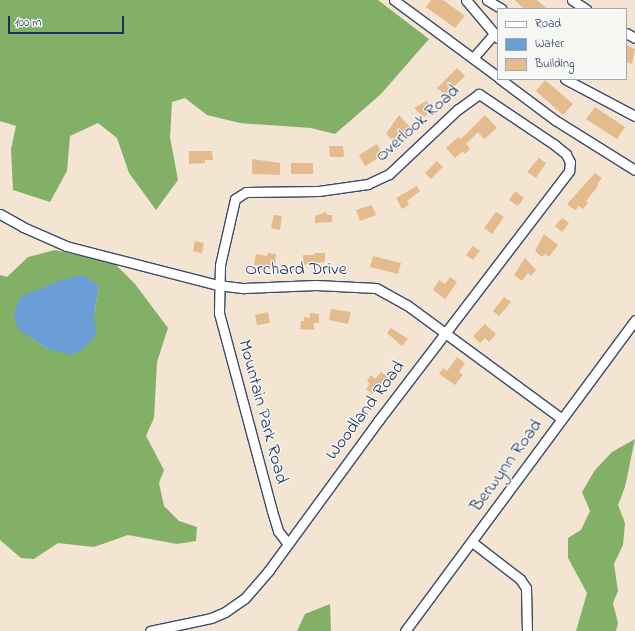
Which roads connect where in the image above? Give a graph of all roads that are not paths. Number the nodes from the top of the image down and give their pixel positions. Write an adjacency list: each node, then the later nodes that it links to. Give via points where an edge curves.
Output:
1 (394, 0): 8 (street)
2 (466, 0): 7 (street)
3 (488, 0): 5 (street)
4 (572, 0): 6 (street)
5 (500, 8)
6 (584, 8)
7 (496, 36): 8 (street)
8 (473, 58): 9 (street)
9 (497, 76)
10 (502, 80): 14 (street, via 555,120)
11 (567, 80): 12 (street)
12 (635, 116)
13 (570, 162): 16 (street, Overlook Road, via 555,145 479,94 458,109 389,174 368,184 318,191 246,192 240,195 235,199 231,209); 18 (street, Woodland Road, via 564,180)
14 (635, 170)
15 (0, 214): 16 (street, Orchard Drive, via 66,246)
16 (218, 285): 18 (street, Orchard Drive, via 244,288 316,285 376,288 395,296); 22 (street, Mountain Park Road, via 219,313 225,340 278,531)
17 (635, 320): 19 (street, Berwynn Road)
18 (446, 332): 20 (street, Orchard Drive); 22 (street, Woodland Road)
19 (632, 333): 20 (street, Berwynn Road)
20 (562, 419): 21 (street, Berwynn Road)
21 (472, 542): 24 (street, Berwynn Road); 25 (street, via 520,579 526,588)
22 (288, 544): 23 (street, Woodland Road, via 245,598 225,612 211,618)
23 (150, 631)
24 (405, 631)
25 (527, 631)

